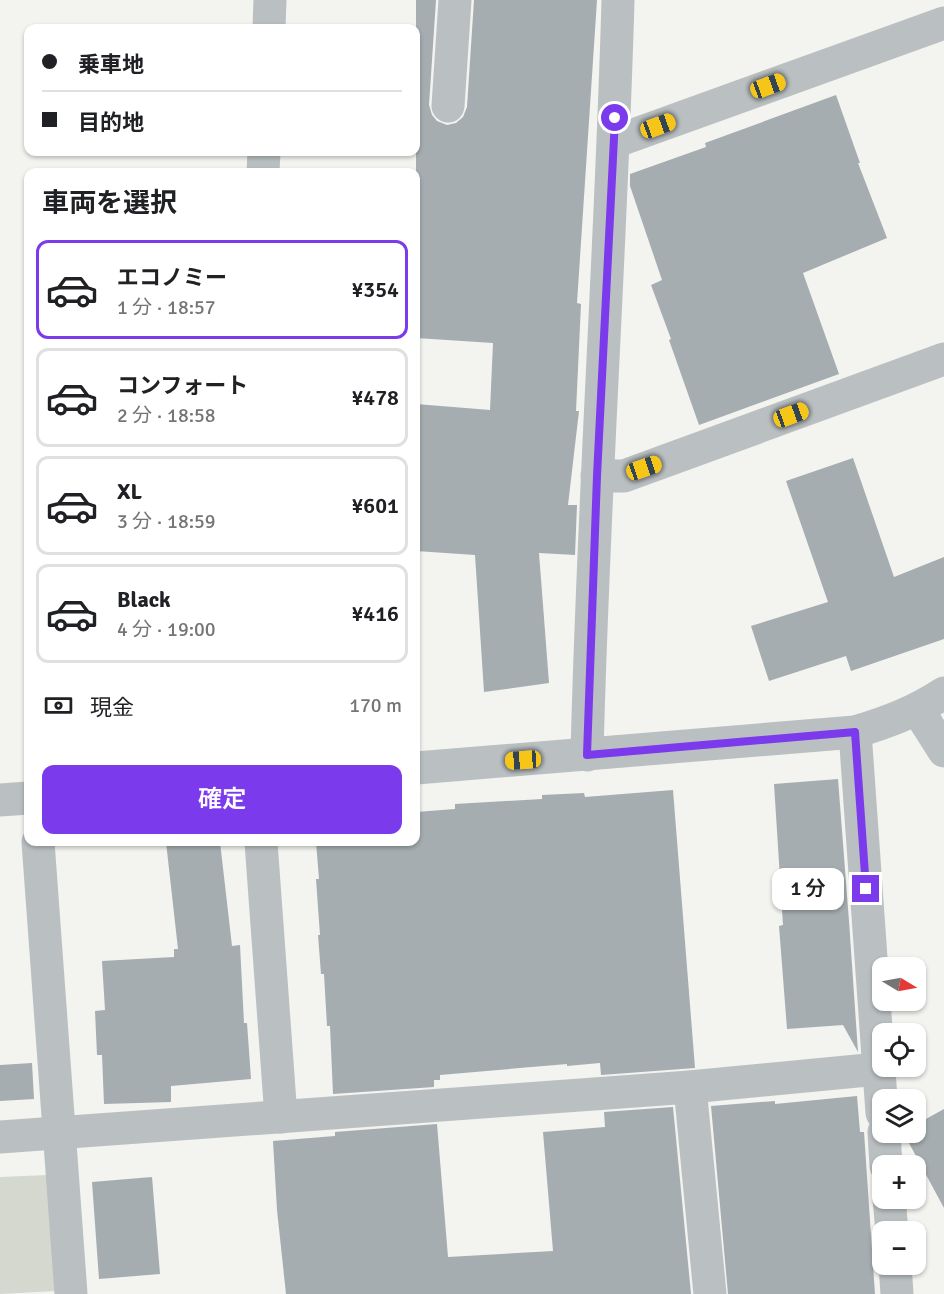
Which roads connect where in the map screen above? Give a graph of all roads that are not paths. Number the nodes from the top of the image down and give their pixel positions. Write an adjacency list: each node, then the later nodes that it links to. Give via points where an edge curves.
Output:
1 (270, 0): 5 (street)
2 (455, 0): 6 (street)
3 (618, 0): 7 (street)
4 (944, 23): 7 (street)
5 (269, 24)
6 (448, 106)
7 (614, 141): 9 (street)
8 (944, 359): 9 (street, via 624,476)
9 (597, 476): 13 (street)
10 (931, 701): 11 (street, via 886,723); 12 (street)
11 (855, 732): 13 (street); 19 (street)
12 (944, 751)
13 (587, 755): 14 (street)
14 (420, 768)
15 (24, 798): 16 (street)
16 (0, 800)
17 (38, 846): 23 (street)
18 (261, 846): 22 (street)
19 (875, 1023)
20 (872, 1070): 21 (street)
21 (690, 1087): 22 (street); 27 (street)
22 (281, 1117): 23 (street)
23 (60, 1133): 24 (street); 26 (street)
24 (0, 1137)
25 (896, 1275): 28 (street)
26 (71, 1294)
27 (710, 1294)
28 (897, 1294)

